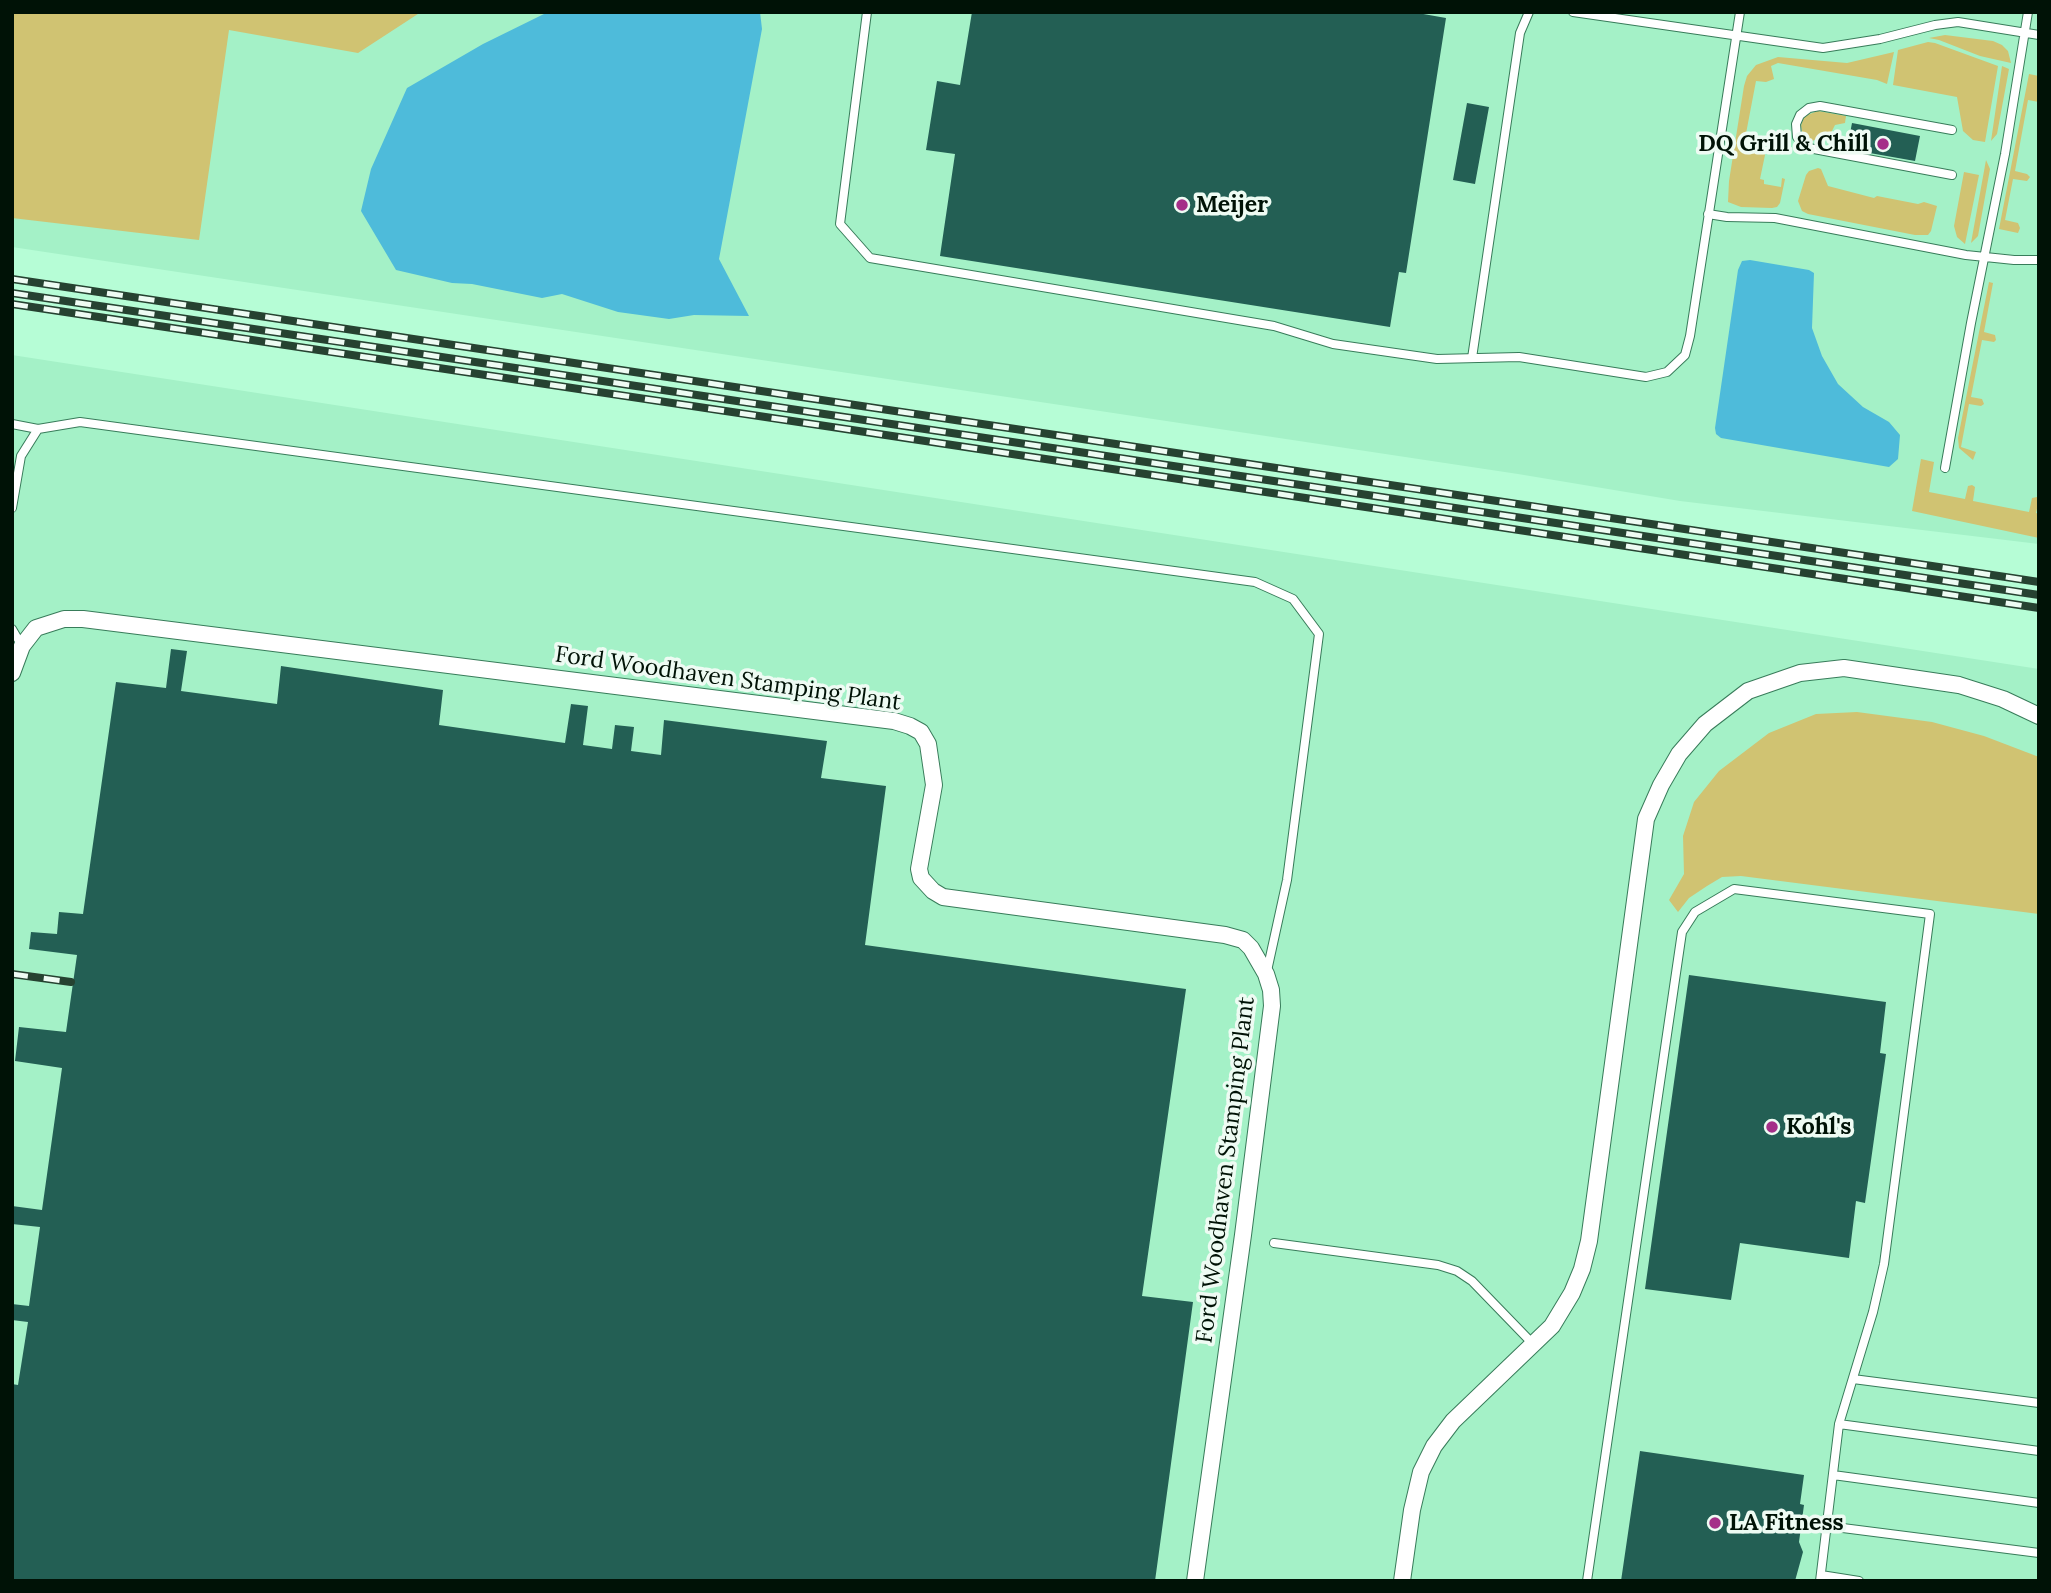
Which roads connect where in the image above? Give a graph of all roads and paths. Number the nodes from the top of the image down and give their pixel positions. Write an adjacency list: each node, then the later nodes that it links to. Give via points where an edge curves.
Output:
1 (867, 12): 14 (lane, via 840,224 870,258 1274,326 1333,344 1437,359)
2 (1529, 12): 14 (lane, via 1520,33)
3 (1573, 12): 7 (lane)
4 (1740, 12): 7 (lane)
5 (2028, 12): 6 (lane)
6 (2025, 33): 7 (lane, via 1958,22 1823,48); 8 (lane); 12 (lane)
7 (1734, 35): 11 (lane)
8 (2039, 35)
9 (1952, 130): 10 (lane, via 1820,106 1809,108 1796,124 1797,137 1804,146)
10 (1952, 175)
11 (1708, 214): 12 (lane, via 1787,220); 14 (lane, via 1690,336 1685,355 1667,372 1646,377 1519,357)
12 (1983, 258): 13 (lane); 17 (lane)
13 (2039, 260)
14 (1472, 358)
15 (12, 424): 16 (lane)
16 (38, 429): 18 (lane, via 21,456); 23 (lane, via 80,422 1268,587 1293,599 1319,634 1287,880)
17 (1945, 468)
18 (12, 508)
19 (12, 629): 20 (lane)
20 (22, 646): 21 (street, Ford Woodhaven Stamping Plant); 23 (street, Ford Woodhaven Stamping Plant, via 29,634 47,623 83,619 910,726 921,732 932,763 934,785 919,869 933,891 943,897 1225,934 1243,940)
21 (12, 673)
22 (2039, 716): 25 (street, via 1959,685 1844,668 1801,673 1748,691 1705,724 1679,754 1646,819 1585,1260 1573,1293 1552,1326)
23 (1266, 974): 35 (street, Ford Woodhaven Stamping Plant, via 1272,1006)
24 (1274, 1243): 25 (lane, via 1457,1270)
25 (1533, 1344): 36 (street, via 1453,1421 1434,1446 1421,1472)
26 (1853, 1379): 27 (lane); 28 (lane); 37 (lane, via 1884,1264 1930,914 1734,889 1695,912 1682,932)
27 (2039, 1403)
28 (1839, 1424): 29 (lane); 30 (lane)
29 (2039, 1451)
30 (1833, 1475): 31 (lane); 32 (lane)
31 (2039, 1503)
32 (1827, 1526): 33 (lane); 34 (lane)
33 (2039, 1553)
34 (1821, 1578): 38 (lane)
35 (1195, 1581)
36 (1402, 1581)
37 (1587, 1581)
38 (1859, 1581)

